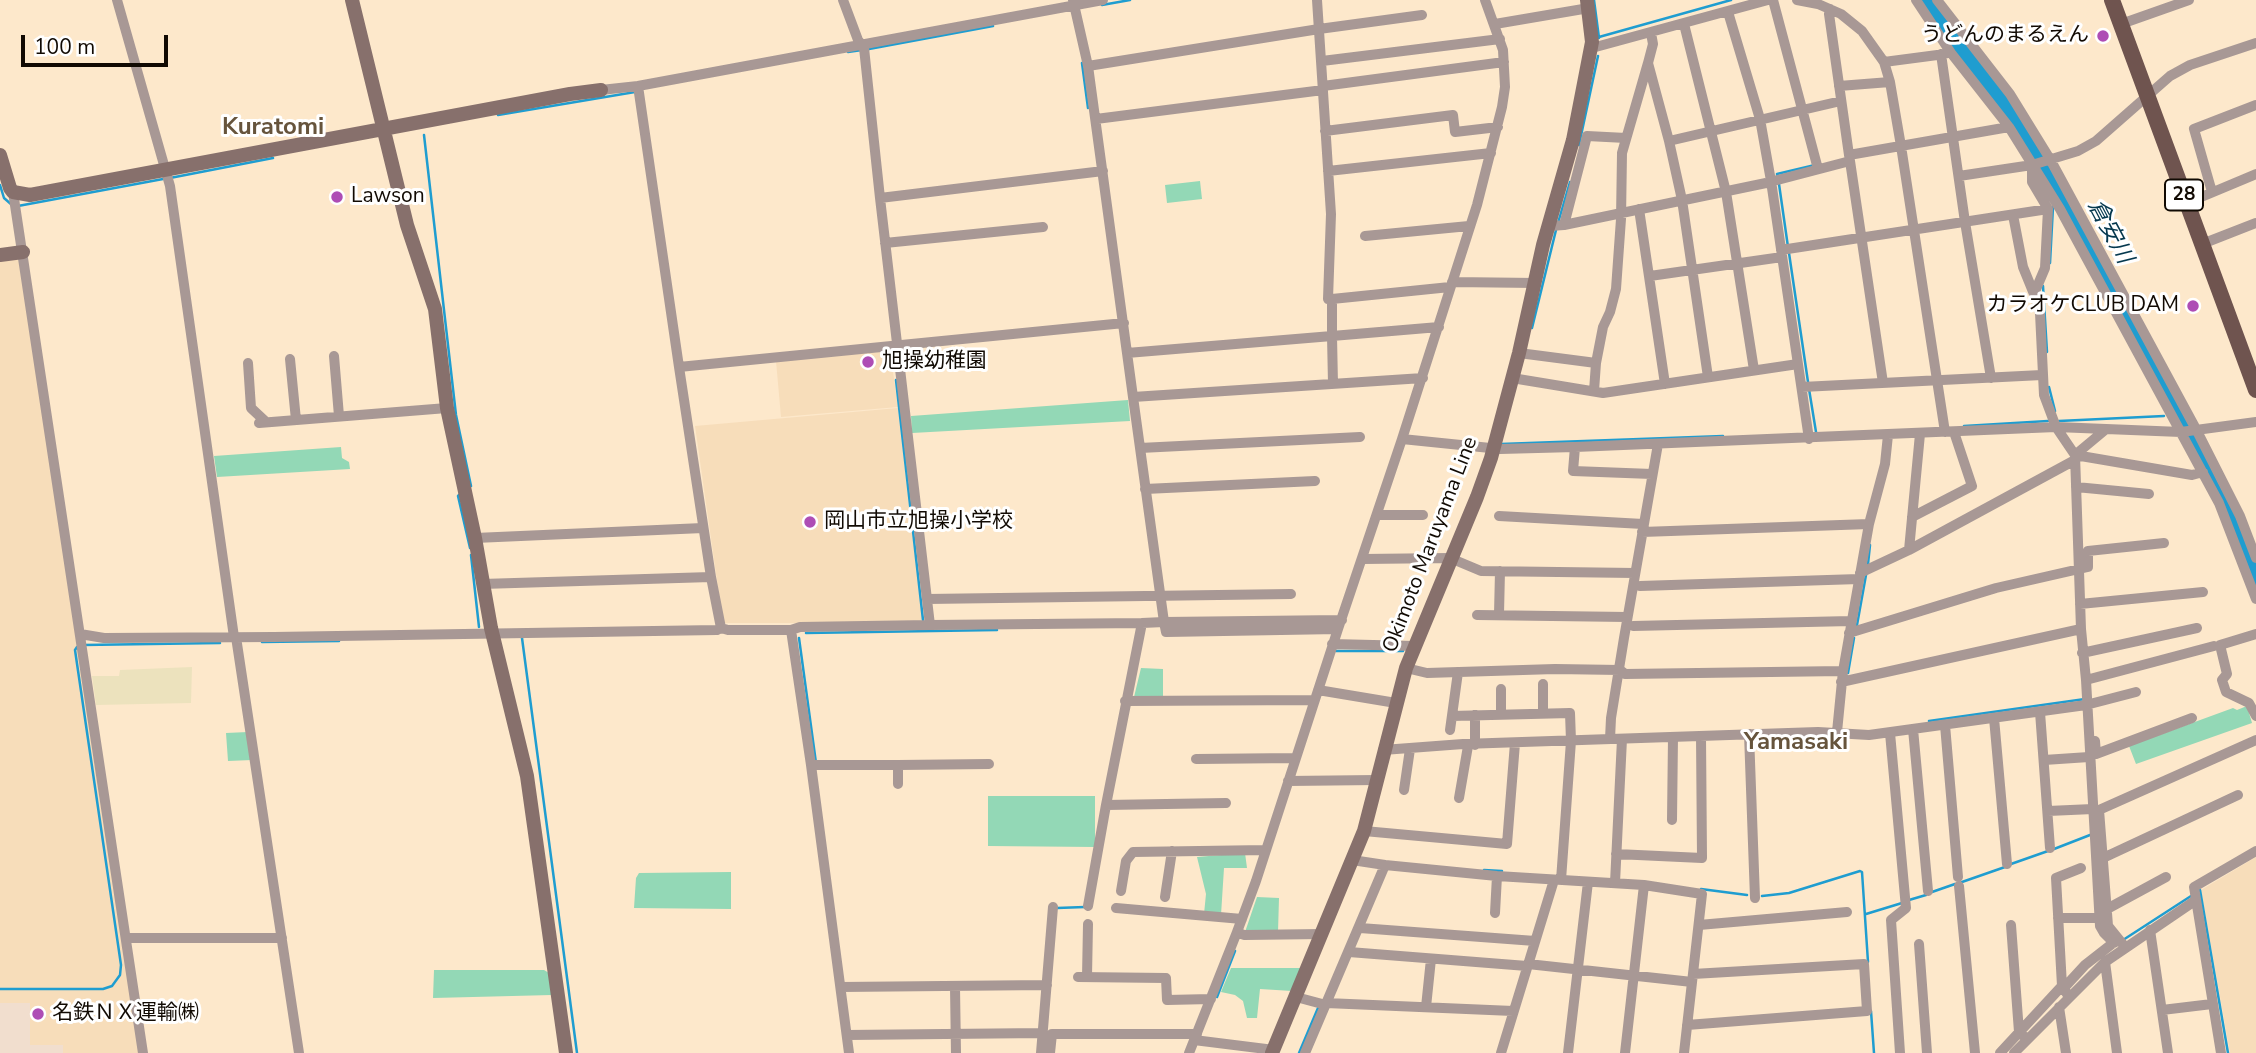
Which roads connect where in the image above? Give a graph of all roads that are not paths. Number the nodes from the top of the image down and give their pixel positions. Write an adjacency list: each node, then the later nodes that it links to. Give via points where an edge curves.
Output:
1 (117, 0): 61 (street)
2 (352, 0): 47 (street)
3 (843, 0): 25 (street)
4 (1103, 0): 13 (street)
5 (1317, 0): 21 (street)
6 (1485, 0): 18 (street)
7 (1771, 0): 16 (street); 41 (street)
8 (1797, 0): 15 (street)
9 (1916, 0): 27 (street)
10 (1937, 0): 56 (street, via 2010,94)
11 (2112, 0): 20 (main road, 28)
12 (2189, 0): 20 (street)
13 (1074, 3): 25 (street); 32 (street)
14 (1588, 4): 18 (street); 26 (street, Okimoto Maruyama Line)
15 (1830, 9): 30 (street, via 1861,31); 34 (street)
16 (1728, 12): 19 (street); 43 (street)
17 (1422, 15): 21 (street)
18 (1498, 24): 23 (street)
19 (1684, 24): 22 (street); 46 (street)
20 (2121, 24): 38 (main road, 28)
21 (1320, 29): 28 (street); 32 (street)
22 (1651, 33): 26 (street); 31 (street)
23 (1500, 39): 28 (street); 29 (street)
24 (2256, 43): 38 (street, via 2190,65)
25 (864, 48): 36 (street); 66 (street)
26 (1592, 48): 77 (street, Okimoto Maruyama Line)
27 (1946, 53): 30 (street); 45 (street); 49 (street)
28 (1322, 61): 35 (street)
29 (1504, 62): 35 (street); 44 (street)
30 (1884, 62): 33 (street)
31 (1648, 63): 50 (street); 51 (street)
32 (1088, 66): 42 (street)
33 (1890, 82): 34 (street); 52 (street)
34 (1839, 86): 39 (street)
35 (1323, 88): 42 (street); 48 (street)
36 (638, 89): 37 (street); 105 (street)
37 (601, 90): 47 (street)
38 (2146, 94): 56 (street, via 2096,141); 69 (main road, 28)
39 (1841, 101): 41 (street); 55 (street)
40 (2256, 105): 65 (street, via 2194,129)
41 (1805, 109): 43 (street); 57 (street)
42 (1096, 119): 58 (street)
43 (1760, 119): 46 (street); 63 (street)
44 (1498, 127): 48 (street, via 1455,132 1453,115); 53 (street)
45 (2009, 127): 49 (street); 56 (street)
46 (1712, 130): 51 (street); 64 (street)
47 (384, 131): 61 (street); 120 (street, via 407,225 435,309)
48 (1325, 131): 59 (street)
49 (1953, 137): 52 (street); 62 (street)
50 (1626, 138): 72 (street); 77 (street, via 1587,136)
51 (1669, 141): 67 (street)
52 (1901, 146): 55 (street); 79 (street)
53 (1491, 153): 59 (street); 76 (street)
54 (0, 155): 68 (street)
55 (1849, 158): 57 (street); 81 (street)
56 (2042, 161): 62 (street); 71 (street, via 2032,182); 127 (street); 127 (street, via 2042,177)
57 (1817, 166): 63 (street)
58 (1103, 171): 66 (street); 94 (street)
59 (1328, 171): 93 (street, via 1328,299)
60 (2256, 174): 65 (street)
61 (166, 176): 68 (street); 186 (street)
62 (1959, 176): 74 (street)
63 (1776, 180): 64 (street); 84 (street)
64 (1726, 192): 67 (street); 87 (street)
65 (2212, 192): 69 (street)
66 (880, 198): 82 (street)
67 (1682, 200): 70 (street); 88 (street)
68 (14, 201): 85 (street)
69 (2187, 202): 83 (main road, 28)
70 (1639, 209): 72 (street); 89 (street)
71 (2048, 209): 73 (street); 92 (street, via 2045,268)
72 (1621, 213): 77 (street); 103 (street, via 1616,289)
73 (2013, 215): 74 (street); 92 (street, via 2023,267)
74 (1965, 222): 79 (street); 110 (street)
75 (2256, 223): 83 (street)
76 (1469, 226): 80 (street); 91 (street)
77 (1557, 226): 90 (street, Okimoto Maruyama Line, via 1543,245)
78 (1043, 227): 82 (street)
79 (1914, 230): 81 (street); 112 (street)
80 (1365, 236)
81 (1862, 239): 84 (street); 113 (street)
82 (885, 243): 97 (street)
83 (2203, 244): 117 (main road, 28)
84 (1785, 251): 87 (street); 104 (street)
85 (23, 252): 86 (street); 187 (street)
86 (0, 255)
87 (1738, 262): 88 (street); 106 (street)
88 (1694, 270): 89 (street); 108 (street)
89 (1650, 276): 115 (street)
90 (1536, 283): 91 (street); 99 (street, Okimoto Maruyama Line)
91 (1451, 285): 93 (street); 95 (street)
92 (2034, 293): 107 (street, via 2040,313)
93 (1332, 299): 96 (street)
94 (1124, 323): 97 (street); 98 (street)
95 (1438, 327): 96 (street); 109 (street)
96 (1332, 336): 98 (street); 114 (street)
97 (895, 346): 105 (street); 167 (street)
98 (1127, 353): 119 (street)
99 (1523, 353): 103 (street); 111 (street, Okimoto Maruyama Line)
100 (334, 356): 121 (street)
101 (290, 359): 122 (street)
102 (248, 363): 122 (street, via 251,408 262,422)
103 (1596, 363): 118 (street)
104 (1798, 364): 106 (street); 116 (street)
105 (682, 366): 149 (street)
106 (1754, 370): 108 (street)
107 (2042, 375): 110 (street); 124 (street)
108 (1708, 377): 115 (street)
109 (1423, 378): 114 (street); 132 (street)
110 (1990, 378): 112 (street)
111 (1516, 379): 118 (street); 136 (street, Okimoto Maruyama Line)
112 (1937, 380): 113 (street); 125 (street)
113 (1883, 383): 116 (street)
114 (1333, 384): 119 (street)
115 (1665, 384): 118 (street)
116 (1807, 387): 131 (street)
117 (2256, 390)
118 (1594, 391)
119 (1133, 397): 135 (street)
120 (446, 408): 121 (street); 151 (street)
121 (339, 416): 122 (street)
122 (296, 420)
123 (2256, 422): 127 (street)
124 (2056, 427): 125 (street); 126 (street); 137 (street)
125 (1947, 429): 128 (street); 147 (street, via 1972,486)
126 (2105, 430): 127 (street); 137 (street)
127 (2189, 432): 138 (street); 154 (street, via 2205,447)
128 (1920, 434): 129 (street); 147 (street)
129 (1888, 435): 131 (street); 148 (street)
130 (1360, 437): 135 (street)
131 (1808, 439): 133 (street)
132 (1405, 440): 136 (street); 144 (street)
133 (1658, 444): 134 (street); 139 (street)
134 (1575, 447): 136 (street); 139 (street, via 1573,471)
135 (1140, 448): 142 (street)
136 (1497, 448): 156 (street, Okimoto Maruyama Line)
137 (2077, 456): 138 (street, via 2192,475); 141 (street); 153 (street)
138 (2203, 472): 168 (street, via 2236,541)
139 (1652, 474): 150 (street)
140 (1315, 481): 142 (street)
141 (2079, 487): 143 (street); 157 (street)
142 (1145, 489): 166 (street)
143 (2149, 494)
144 (1380, 515): 145 (street); 155 (street)
145 (1423, 515)
146 (1499, 516): 150 (street)
147 (1912, 517): 153 (street)
148 (1869, 524): 150 (street); 160 (street)
149 (703, 528): 151 (street); 161 (street)
150 (1645, 530): 159 (street)
151 (475, 538): 162 (street)
152 (2164, 543): 157 (street, via 2088,551 2088,566)
153 (1909, 550): 160 (street)
154 (2256, 558)
155 (1365, 559): 156 (street); 176 (street)
156 (1454, 560): 158 (street); 189 (street, Okimoto Maruyama Line)
157 (2079, 570): 169 (street); 183 (street, via 1996,588)
158 (1500, 571): 159 (street); 170 (street)
159 (1635, 573): 174 (street)
160 (1860, 576): 163 (street); 172 (street)
161 (711, 577): 162 (street); 178 (street)
162 (482, 584): 182 (street)
163 (1640, 586)
164 (2203, 592): 169 (street)
165 (1292, 594): 166 (street)
166 (1157, 595): 167 (street); 173 (street)
167 (927, 599): 177 (street)
168 (2256, 599)
169 (2083, 604): 180 (street)
170 (1499, 614): 171 (street); 174 (street)
171 (1477, 615)
172 (1852, 621): 174 (street); 183 (street)
173 (1164, 622): 175 (street); 176 (street, via 1166,632)
174 (1630, 622): 195 (street)
175 (1142, 623): 177 (street); 202 (street)
176 (1340, 624): 188 (street)
177 (930, 625): 181 (street)
178 (721, 628): 181 (street); 182 (street)
179 (2197, 628): 185 (street)
180 (2081, 629): 191 (street); 196 (street)
181 (792, 630): 233 (street)
182 (493, 633): 186 (street); 316 (street, via 527,776)
183 (1849, 633): 196 (street)
184 (2256, 634): 210 (street, via 2220,645 2222,680 2228,693 2249,703)
185 (2171, 635): 191 (street); 192 (street)
186 (236, 639): 187 (street); 284 (street)
187 (81, 640): 283 (street)
188 (1336, 645): 189 (street); 201 (street)
189 (1414, 646): 193 (street, Okimoto Maruyama Line)
190 (2214, 646): 192 (street)
191 (2085, 652): 197 (street)
192 (2175, 654): 197 (street)
193 (1410, 669): 194 (street); 204 (street, Okimoto Maruyama Line)
194 (1458, 672): 195 (street, via 1555,668); 209 (street)
195 (1622, 672): 196 (street); 221 (street)
196 (1842, 677): 214 (street)
197 (2087, 680): 203 (street)
198 (1542, 684): 206 (street)
199 (1501, 689): 207 (street)
200 (2136, 692): 203 (street)
201 (1319, 693): 202 (street); 204 (street); 229 (street)
202 (1129, 701): 242 (street)
203 (2087, 702): 205 (street); 212 (street, via 2096,754); 228 (street)
204 (1396, 703): 226 (street, Okimoto Maruyama Line)
205 (2040, 712): 211 (street); 231 (street)
206 (1543, 713): 207 (street); 220 (street, via 1570,713)
207 (1501, 714): 208 (street)
208 (1475, 715): 209 (street); 224 (street)
209 (1452, 716): 216 (street)
210 (2256, 716)
211 (1994, 718): 213 (street); 254 (street)
212 (2192, 718)
213 (1945, 725): 215 (street); 329 (street)
214 (1837, 729): 217 (street, via 1869,735); 218 (street)
215 (1913, 729): 217 (street); 264 (street)
216 (1450, 730)
217 (1890, 733): 327 (street, via 1906,908 1891,920)
218 (1749, 734): 219 (street); 267 (street)
219 (1701, 736): 222 (street); 251 (street, via 1702,858)
220 (1571, 737): 221 (street); 225 (street); 259 (street)
221 (1613, 737): 222 (street); 251 (street)
222 (1673, 737): 245 (street)
223 (2256, 740): 252 (street, via 2099,810)
224 (1473, 743): 225 (street); 227 (street); 240 (street)
225 (1515, 743): 246 (street, via 1507,844)
226 (1388, 749): 227 (street); 235 (street, Okimoto Maruyama Line)
227 (1410, 749): 238 (street)
228 (2089, 757): 231 (street); 243 (street)
229 (1296, 758): 230 (street); 236 (street)
230 (1196, 759)
231 (2044, 760): 244 (street)
232 (989, 764): 234 (street)
233 (814, 765): 234 (street); 296 (street)
234 (898, 765): 237 (street)
235 (1376, 780): 236 (street); 246 (street, Okimoto Maruyama Line)
236 (1292, 781): 248 (street)
237 (898, 784)
238 (1404, 790)
239 (2238, 795): 252 (street)
240 (1459, 798)
241 (1226, 803): 242 (street)
242 (1109, 805): 268 (street)
243 (2092, 809): 244 (street); 273 (street)
244 (2048, 811): 247 (street)
245 (1672, 820)
246 (1368, 832): 253 (street, Okimoto Maruyama Line)
247 (2050, 848)
248 (1266, 850): 249 (street); 275 (street)
249 (1172, 851): 263 (street, via 1133,852 1126,861); 266 (street)
250 (2256, 851): 265 (street, via 2194,887)
251 (1616, 854): 261 (street)
252 (2103, 858): 273 (street)
253 (1357, 861): 255 (street); 282 (street, Okimoto Maruyama Line)
254 (2007, 864)
255 (1383, 865): 257 (street); 279 (street)
256 (2081, 868): 274 (street, via 2056,878)
257 (1497, 876): 259 (street); 271 (street)
258 (2166, 877): 273 (street)
259 (1558, 880): 260 (street); 285 (street)
260 (1588, 882): 261 (street); 292 (street)
261 (1615, 883): 262 (street)
262 (1644, 885): 277 (street, via 1702,894); 293 (street)
263 (1121, 891)
264 (1928, 891)
265 (2195, 895): 280 (street); 302 (street)
266 (1165, 897)
267 (1755, 898)
268 (1088, 906)
269 (1053, 907): 295 (street)
270 (1116, 908): 275 (street)
271 (1495, 912)
272 (1847, 912): 277 (street)
273 (2103, 914): 274 (street); 286 (street, via 2104,933)
274 (2058, 918): 298 (street)
275 (1242, 919): 281 (street)
276 (1088, 924): 300 (street, via 1083,977 1167,978 1167,1000)
277 (1699, 925): 294 (street)
278 (2011, 925): 311 (street)
279 (1360, 928): 285 (street); 288 (street)
280 (2150, 930): 286 (street); 305 (street)
281 (1240, 934): 282 (street); 300 (street)
282 (1322, 934): 299 (street, Okimoto Maruyama Line)
283 (126, 938): 284 (street); 314 (street)
284 (282, 938): 315 (street)
285 (1535, 941): 291 (street)
286 (2119, 942): 290 (street); 298 (street, via 2085,965)
287 (1919, 944): 328 (street)
288 (1349, 953): 289 (street); 301 (street)
289 (1431, 959): 291 (street); 303 (street)
290 (2105, 962): 298 (street); 333 (street)
291 (1527, 965): 292 (street); 306 (street)
292 (1578, 970): 293 (street); 324 (street)
293 (1634, 975): 294 (street); 325 (street)
294 (1693, 978): 307 (street); 307 (street, via 1864,964 1867,1011)
295 (1047, 985): 297 (street); 308 (street)
296 (845, 987): 297 (street); 310 (street)
297 (955, 987): 309 (street)
298 (2064, 992): 304 (street); 311 (street)
299 (1300, 998): 301 (street); 313 (street, Okimoto Maruyama Line)
300 (1212, 999): 312 (street)
301 (1323, 1004): 303 (street); 322 (street)
302 (2212, 1004): 305 (street); 335 (street)
303 (1426, 1007): 306 (street)
304 (2059, 1007): 311 (street); 332 (street)
305 (2162, 1010): 334 (street)
306 (1513, 1011): 323 (street)
307 (1687, 1025): 326 (street)
308 (1043, 1033): 309 (street); 319 (street)
309 (956, 1034): 310 (street); 318 (street)
310 (850, 1035): 317 (street)
311 (2023, 1036): 330 (street); 331 (street)
312 (1197, 1039): 313 (street); 320 (street, via 1052,1034); 321 (street)
313 (1273, 1051)
314 (143, 1053)
315 (299, 1053)
316 (566, 1053)
317 (849, 1053)
318 (956, 1053)
319 (1041, 1053)
320 (1050, 1053)
321 (1189, 1053)
322 (1305, 1053)
323 (1501, 1053)
324 (1568, 1053)
325 (1625, 1053)
326 (1684, 1053)
327 (1900, 1053)
328 (1927, 1053)
329 (1975, 1053)
330 (2000, 1053)
331 (2014, 1053)
332 (2066, 1053)
333 (2117, 1053)
334 (2168, 1053)
335 (2221, 1053)

